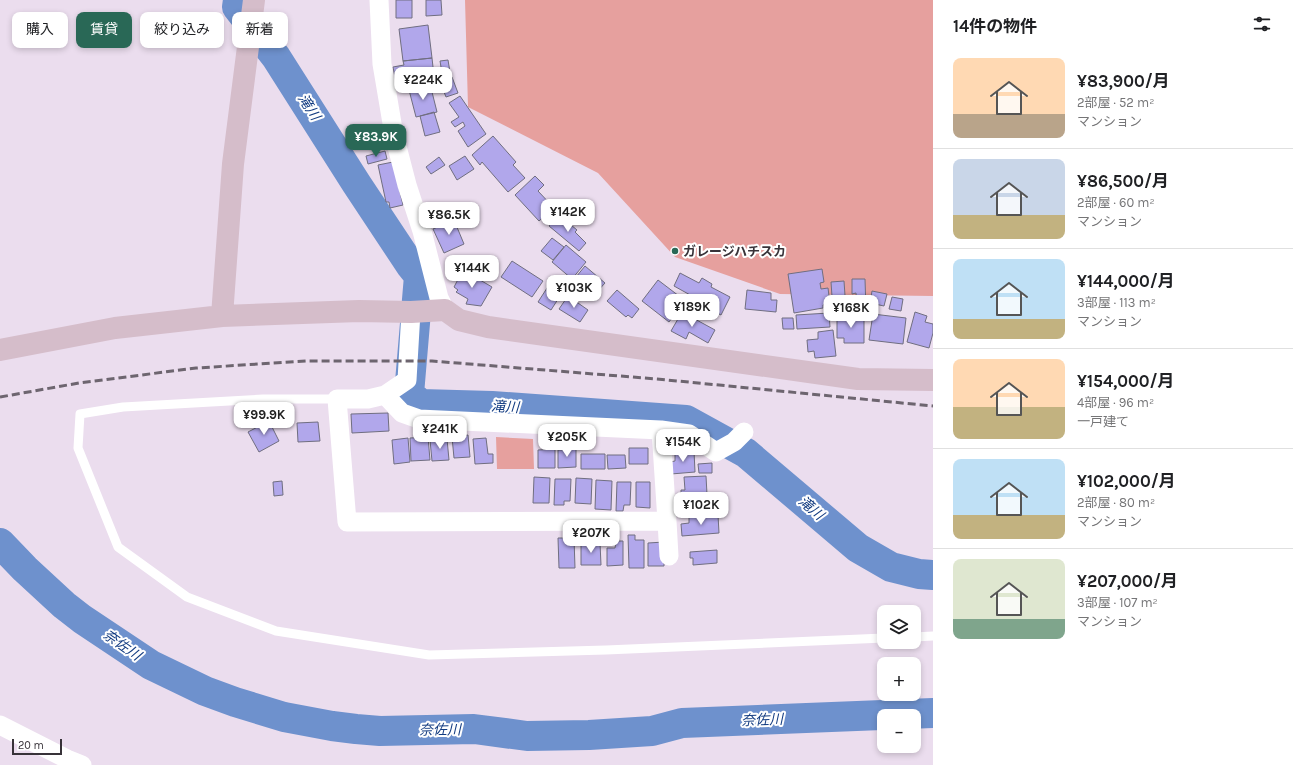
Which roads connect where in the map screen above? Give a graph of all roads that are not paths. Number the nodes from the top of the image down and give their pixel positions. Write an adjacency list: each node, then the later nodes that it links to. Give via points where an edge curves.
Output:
1 (254, 0): 5 (street, via 233,164)
2 (379, 0): 3 (street, via 382,64 394,135 439,298)
3 (445, 310): 4 (street); 7 (street, via 459,320 488,327 662,352 858,379)
4 (412, 312): 5 (street, via 359,310); 8 (street, via 407,380)
5 (222, 316): 6 (street, via 115,328)
6 (0, 350)
7 (933, 380)
8 (385, 395): 9 (street, via 368,399); 10 (street, via 402,413 419,419)
9 (336, 399): 12 (street, via 347,522); 16 (lane, via 263,399 123,407 80,414 78,448 118,547 187,597 276,631 429,655)
10 (661, 430): 11 (street, via 688,434 716,452 734,442); 12 (street)
11 (744, 432)
12 (667, 521): 13 (street)
13 (670, 556)
14 (933, 636): 15 (lane)
15 (921, 637)
16 (877, 638)
17 (0, 725): 18 (street)
18 (82, 765)

